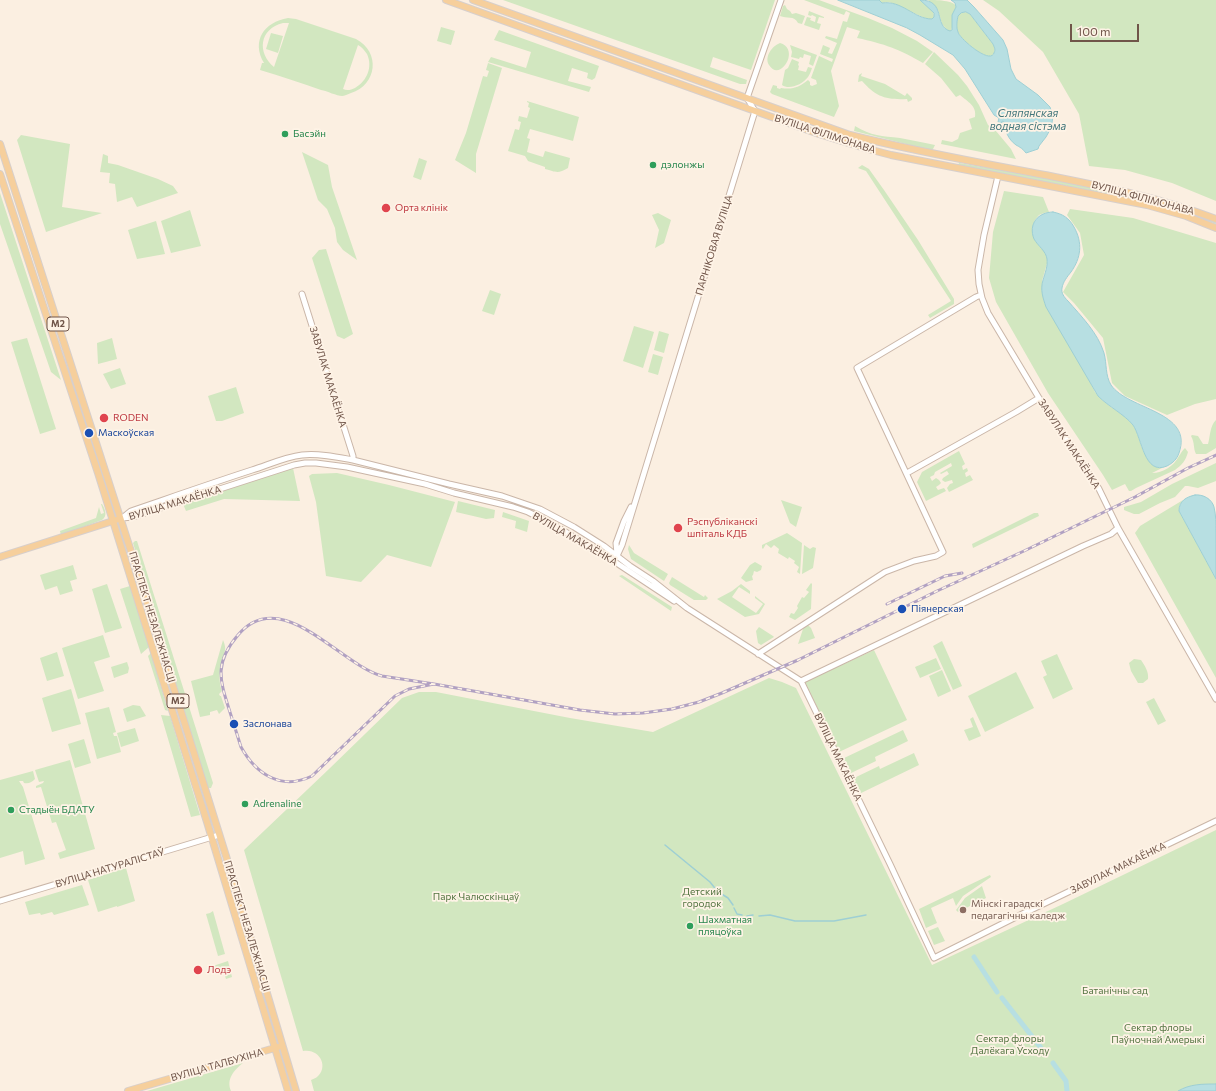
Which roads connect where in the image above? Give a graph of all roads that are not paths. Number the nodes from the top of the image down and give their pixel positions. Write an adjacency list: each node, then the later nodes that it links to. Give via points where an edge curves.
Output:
1 (446, 0): 5 (main road, ВУЛІЦА ФІЛІМОНАВА)
2 (473, 0): 4 (main road, ВУЛІЦА ФІЛІМОНАВА)
3 (781, 0): 10 (street)
4 (490, 6): 5 (main road); 6 (main road, ВУЛІЦА ФІЛІМОНАВА)
5 (487, 15): 7 (main road, ВУЛІЦА ФІЛІМОНАВА)
6 (544, 26): 7 (main road); 8 (main road, ВУЛІЦА ФІЛІМОНАВА)
7 (541, 34): 9 (main road, ВУЛІЦА ФІЛІМОНАВА)
8 (645, 62): 9 (main road); 10 (main road, ВУЛІЦА ФІЛІМОНАВА)
9 (642, 70): 11 (main road, ВУЛІЦА ФІЛІМОНАВА)
10 (747, 98): 11 (street); 13 (main road, ВУЛІЦА ФІЛІМОНАВА, via 850,135)
11 (755, 111): 15 (main road, ВУЛІЦА ФІЛІМОНАВА, via 868,149); 30 (street, ПАРНІКОВАЯ ВУЛІЦА)
12 (0, 144): 27 (main road, ПРАСПЕКТ НЕЗАЛЕЖНАСЦІ / М2)
13 (1001, 167): 15 (main road); 16 (main road, ВУЛІЦА ФІЛІМОНАВА, via 1152,198)
14 (0, 174): 28 (main road, ПРАСПЕКТ НЕЗАЛЕЖНАСЦІ / М2)
15 (998, 176): 17 (main road, ВУЛІЦА ФІЛІМОНАВА, via 1147,205); 19 (street, ЗАВУЛАК МАКАЁНКА, via 980,256 978,276)
16 (1216, 219)
17 (1216, 228)
18 (302, 294): 22 (street, ЗАВУЛАК МАКАЁНКА)
19 (981, 295): 20 (street, ЗАВУЛАК МАКАЁНКА, via 988,313); 24 (street, via 857,368)
20 (1039, 398): 24 (street); 29 (street, ЗАВУЛАК МАКАЁНКА, via 1099,490)
21 (299, 455): 22 (street, ВУЛІЦА МАКАЁНКА, via 314,454); 23 (street); 27 (street, ВУЛІЦА МАКАЁНКА, via 131,511)
22 (353, 460): 25 (street, ВУЛІЦА МАКАЁНКА)
23 (301, 464): 26 (street, ВУЛІЦА МАКАЁНКА, via 316,463 354,468); 27 (street, ВУЛІЦА МАКАЁНКА)
24 (907, 474): 34 (street, via 943,552 885,572)
25 (502, 496): 26 (street); 30 (street, ВУЛІЦА МАКАЁНКА, via 559,519)
26 (501, 504): 32 (street, ВУЛІЦА МАКАЁНКА, via 543,519)
27 (121, 519): 28 (main road); 38 (main road, ПРАСПЕКТ НЕЗАЛЕЖНАСЦІ / М2)
28 (113, 521): 31 (main road); 39 (main road, ПРАСПЕКТ НЕЗАЛЕЖНАСЦІ / М2)
29 (1118, 528): 35 (street, via 1111,534); 36 (street, ЗАВУЛАК МАКАЁНКА)
30 (617, 555): 32 (street, ПАРНІКОВАЯ ВУЛІЦА); 33 (street, ВУЛІЦА МАКАЁНКА)
31 (0, 557)
32 (615, 562): 33 (street, ВУЛІЦА МАКАЁНКА)
33 (684, 606): 34 (street, ВУЛІЦА МАКАЁНКА)
34 (758, 654): 35 (street, ВУЛІЦА МАКАЁНКА)
35 (800, 681): 41 (street, ВУЛІЦА МАКАЁНКА)
36 (1216, 699)
37 (1216, 821): 41 (street, ЗАВУЛАК МАКАЁНКА)
38 (219, 835): 39 (street, ВУЛІЦА НАТУРАЛІСТАЎ); 42 (main road, ПРАСПЕКТ НЕЗАЛЕЖНАСЦІ / М2)
39 (211, 837): 40 (street, ВУЛІЦА НАТУРАЛІСТАЎ); 43 (main road, ПРАСПЕКТ НЕЗАЛЕЖНАСЦІ / М2)
40 (0, 901)
41 (934, 958)
42 (283, 1046): 43 (main road, ВУЛІЦА ТАЛБУХІНА); 46 (main road, ПРАСПЕКТ НЕЗАЛЕЖНАСЦІ / М2)
43 (275, 1048): 44 (main road, ВУЛІЦА ТАЛБУХІНА); 45 (main road, ПРАСПЕКТ НЕЗАЛЕЖНАСЦІ / М2)
44 (128, 1091)
45 (288, 1091)
46 (296, 1091)

